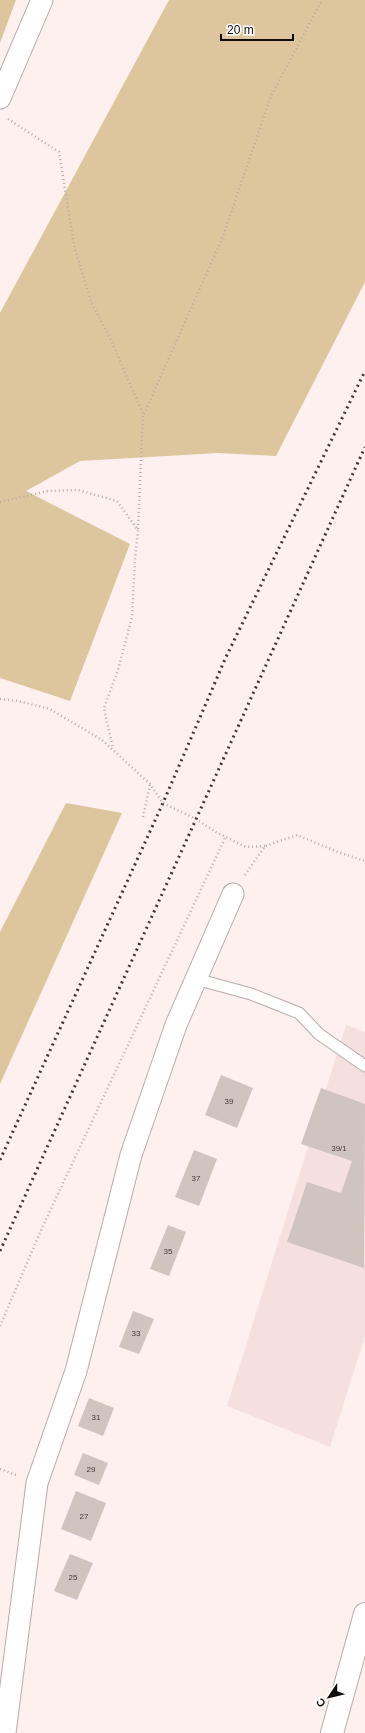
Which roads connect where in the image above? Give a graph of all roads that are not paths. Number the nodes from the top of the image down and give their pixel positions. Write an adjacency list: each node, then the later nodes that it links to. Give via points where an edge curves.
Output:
1 (42, 0): 2 (street)
2 (0, 98)
3 (233, 894): 4 (street)
4 (196, 979): 5 (lane, via 251,994 299,1013 319,1034); 7 (street, via 176,1025 131,1155 76,1371 37,1483)
5 (365, 1066)
6 (365, 1614): 8 (highway)
7 (5, 1733)
8 (332, 1733)

